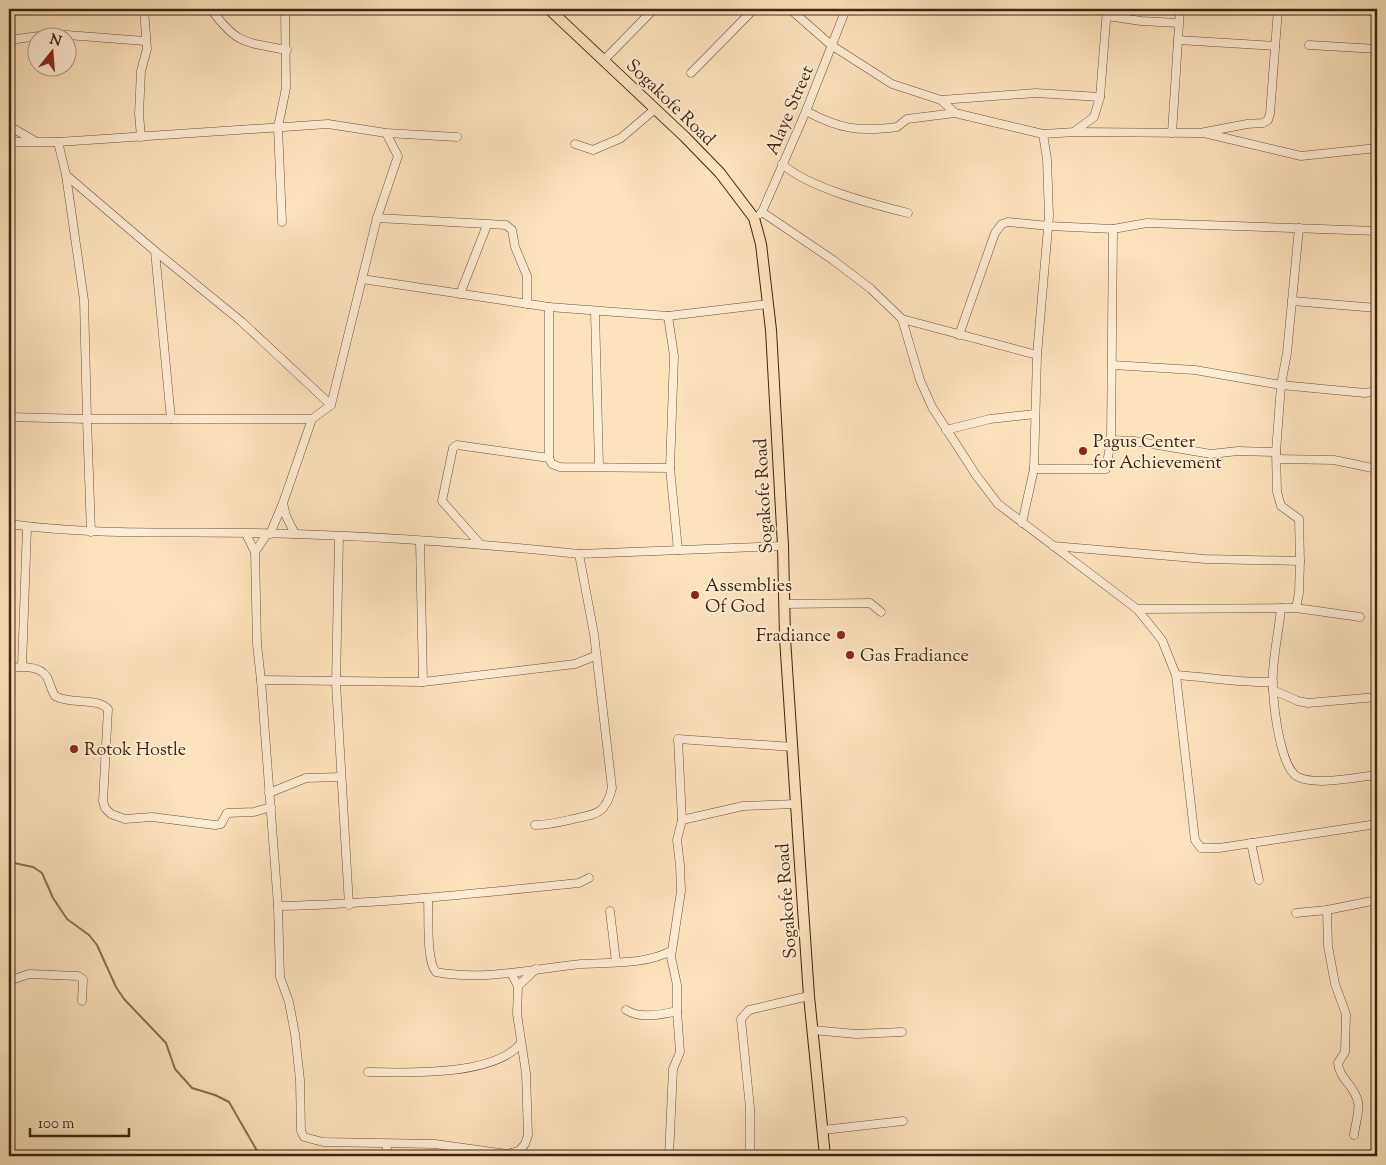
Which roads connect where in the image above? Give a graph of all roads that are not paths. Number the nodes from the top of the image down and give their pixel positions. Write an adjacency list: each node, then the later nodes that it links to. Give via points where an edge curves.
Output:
1 (144, 9): 15 (street)
2 (211, 9): 20 (street, via 239,40)
3 (285, 9): 20 (street)
4 (549, 9): 21 (main road, Sogakofe Road)
5 (654, 9): 21 (street)
6 (754, 9): 22 (street)
7 (790, 9): 16 (street)
8 (846, 9): 16 (street, Alaye Street)
9 (1180, 9): 12 (street)
10 (1278, 9): 18 (street)
11 (1107, 12): 12 (street, via 1141,21); 23 (street)
12 (1178, 22): 14 (street)
13 (9, 40): 15 (street, via 54,34)
14 (1178, 40): 18 (street); 32 (street)
15 (145, 41): 35 (street, via 147,49 141,71 139,114)
16 (831, 45): 24 (street, via 892,84); 26 (street, Alaye Street)
17 (1309, 45): 19 (street)
18 (1275, 46): 31 (street, via 1268,120)
19 (1377, 49)
20 (286, 50): 29 (street, via 286,88)
21 (604, 60): 25 (main road, Sogakofe Road)
22 (691, 72)
23 (1100, 97): 24 (street, via 1036,93); 30 (street, via 1094,117)
24 (941, 100): 27 (street)
25 (655, 109): 40 (street, via 621,138 593,150); 45 (main road, Sogakofe Road)
26 (806, 111): 27 (street, via 848,129 897,127 907,119); 42 (street, Alaye Street)
27 (955, 113): 34 (street)
28 (9, 126): 38 (street)
29 (278, 127): 33 (street, via 328,124); 35 (street); 47 (street)
30 (1075, 132): 32 (street); 34 (street)
31 (1200, 132): 32 (street); 41 (street, via 1301,156)
32 (1172, 133)
33 (386, 134): 36 (street); 46 (street, via 398,156)
34 (1043, 134): 49 (street)
35 (141, 137): 39 (street)
36 (456, 137)
37 (9, 142): 38 (street)
38 (36, 142): 39 (street)
39 (58, 142): 43 (street)
40 (575, 144)
41 (1377, 148)
42 (782, 164): 44 (street, via 804,180); 45 (street, Alaye Street)
43 (66, 175): 53 (street); 72 (street, via 84,300)
44 (908, 213)
45 (758, 215): 58 (main road, Sogakofe Road); 63 (street, via 833,260)
46 (377, 218): 48 (street); 54 (street)
47 (282, 222)
48 (487, 225): 55 (street); 57 (street, via 506,226 512,230 527,276)
49 (1049, 226): 51 (street); 64 (street, via 1002,224 995,233); 65 (street)
50 (1299, 228): 51 (street, via 1147,223); 52 (street); 56 (street)
51 (1113, 229): 66 (street)
52 (1377, 231)
53 (155, 251): 69 (street, via 242,322); 73 (street)
54 (362, 279): 55 (street); 69 (street)
55 (460, 294): 57 (street)
56 (1292, 301): 60 (street); 67 (street)
57 (527, 304): 59 (street)
58 (768, 304): 62 (street); 94 (main road, Sogakofe Road)
59 (549, 306): 61 (street); 78 (street)
60 (1377, 308)
61 (596, 312): 62 (street); 79 (street)
62 (668, 316): 80 (street, via 674,363)
63 (902, 319): 64 (street); 75 (street, via 920,380)
64 (959, 335): 65 (street)
65 (1037, 355): 70 (street)
66 (1112, 365): 67 (street, via 1195,370); 76 (street)
67 (1281, 385): 68 (street, via 1365,393); 77 (street)
68 (1377, 391)
69 (331, 405): 74 (street)
70 (1035, 414): 75 (street, via 990,419); 81 (street)
71 (9, 417): 72 (street)
72 (87, 419): 73 (street); 87 (street)
73 (172, 419): 74 (street)
74 (312, 419): 83 (street)
75 (946, 430): 85 (street, via 998,504)
76 (1111, 440): 77 (street, via 1134,440 1211,454 1238,451); 81 (street, via 1106,469)
77 (1277, 456): 82 (street, via 1334,460); 99 (street, via 1277,492 1281,506 1299,518)
78 (549, 458): 79 (street, via 552,464 560,467); 93 (street, via 457,445 453,448 442,501)
79 (598, 466): 80 (street)
80 (670, 468): 96 (street)
81 (1034, 469): 85 (street)
82 (1377, 469)
83 (283, 502): 89 (street); 90 (street)
84 (9, 524): 86 (street)
85 (1022, 524): 95 (street)
86 (27, 526): 87 (street); 107 (street)
87 (91, 532): 88 (street)
88 (246, 534): 89 (street); 97 (street)
89 (268, 534): 90 (street); 97 (street)
90 (295, 534): 91 (street)
91 (339, 537): 92 (street); 111 (street)
92 (420, 541): 93 (street); 112 (street)
93 (480, 544): 98 (street)
94 (783, 546): 96 (street); 100 (main road, Sogakofe Road)
95 (1051, 546): 99 (street, via 1205,559); 103 (street)
96 (678, 550): 98 (street)
97 (255, 552): 110 (street, via 256,644)
98 (579, 554): 106 (street)
99 (1300, 561): 102 (street)
100 (784, 604): 104 (street, via 870,603); 115 (main road, Sogakofe Road)
101 (1281, 608): 102 (street); 103 (street); 113 (street)
102 (1296, 608): 105 (street)
103 (1137, 609): 109 (street, via 1162,640)
104 (881, 612)
105 (1360, 617)
106 (595, 656): 112 (street, via 575,664); 122 (street, via 611,793 606,804 593,816 555,825)
107 (22, 666): 108 (street); 120 (street, via 43,674 55,696 61,700 96,702 108,709 104,801 111,814 125,819 152,817 215,825 221,824 227,813)
108 (9, 669)
109 (1176, 675): 113 (street); 124 (street, via 1195,840 1201,848)
110 (261, 680): 111 (street); 118 (street)
111 (336, 682): 112 (street); 117 (street)
112 (423, 682)
113 (1273, 686): 114 (street, via 1298,701 1308,703); 116 (street, via 1278,732 1290,770 1297,777 1310,780)
114 (1377, 696)
115 (793, 747): 119 (main road, Sogakofe Road); 121 (street, via 678,739)
116 (1377, 775)
117 (341, 777): 118 (street, via 306,778); 129 (street)
118 (269, 792): 120 (street)
119 (796, 804): 121 (street, via 744,806); 140 (main road, Sogakofe Road)
120 (271, 808): 130 (street)
121 (682, 820): 134 (street, via 676,840 681,892)
122 (535, 824)
123 (1377, 824): 124 (street)
124 (1251, 843): 126 (street)
125 (589, 878): 127 (street, via 579,883)
126 (1259, 880)
127 (428, 899): 129 (street); 137 (street, via 432,968 436,972)
128 (1377, 900): 131 (street)
129 (350, 905): 130 (street)
130 (278, 906): 151 (street, via 280,977 295,1034 304,1137 323,1142)
131 (1327, 910): 133 (street); 150 (street, via 1328,946 1335,984 1346,1014 1345,1052 1338,1063 1339,1073 1350,1084 1358,1102)
132 (610, 911): 135 (street)
133 (1296, 913)
134 (671, 951): 135 (street, via 660,957); 143 (street, via 677,985)
135 (616, 962): 136 (street)
136 (536, 969): 137 (street); 139 (street)
137 (511, 973): 139 (street)
138 (9, 981): 141 (street, via 29,974 78,976 83,979)
139 (518, 986): 146 (street, via 517,1014)
140 (809, 996): 144 (main road, Sogakofe Road); 152 (street, via 749,1010 741,1018 750,1108)
141 (82, 1001)
142 (626, 1010): 143 (street, via 634,1015)
143 (676, 1010): 154 (street, via 680,1052 673,1069)
144 (812, 1030): 145 (street, via 856,1034); 149 (main road, Sogakofe Road)
145 (902, 1032)
146 (522, 1043): 147 (street, via 511,1054 468,1067 416,1073); 151 (street, via 528,1094 528,1135 519,1151 507,1154 435,1144)
147 (368, 1072)
148 (904, 1121): 149 (street)
149 (823, 1130): 155 (main road, Sogakofe Road)
150 (1354, 1134)
151 (386, 1144): 153 (street)
152 (750, 1149)
153 (388, 1156)
154 (669, 1156)
155 (824, 1156)

